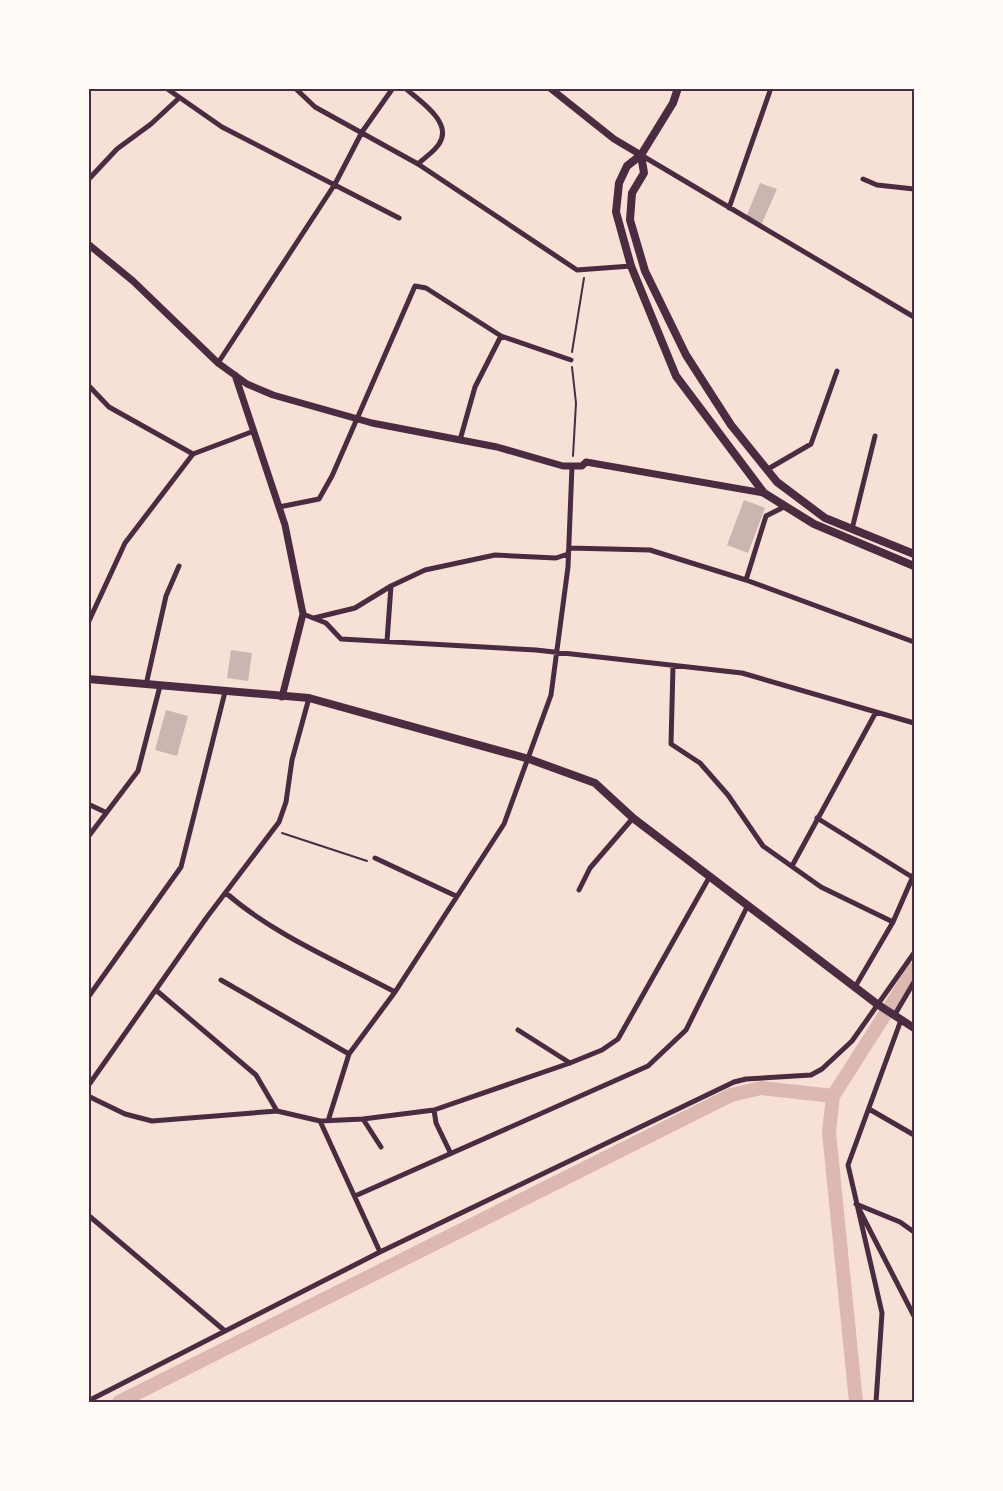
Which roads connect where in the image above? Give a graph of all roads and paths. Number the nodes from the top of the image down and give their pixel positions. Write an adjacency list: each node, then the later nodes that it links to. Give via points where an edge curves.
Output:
1 (166, 88): 8 (street)
2 (295, 88): 9 (street, via 315,107)
3 (393, 88): 9 (street)
4 (405, 88): 11 (street, via 438,118 442,136)
5 (550, 88): 10 (street, via 614,139)
6 (678, 88): 10 (main road)
7 (771, 88): 16 (street)
8 (178, 99): 13 (street, via 117,149); 14 (street, via 222,127)
9 (362, 133): 11 (street); 14 (street)
10 (641, 155): 16 (street); 19 (main road, via 627,166 619,183 616,212); 33 (main road, via 644,173 633,193 630,220 645,271 686,355 732,425)
11 (418, 164): 19 (street, via 577,270)
12 (863, 179): 15 (street, via 877,185)
13 (88, 180)
14 (334, 184): 17 (street); 23 (street)
15 (915, 189)
16 (729, 208): 20 (street)
17 (399, 218)
18 (88, 244): 23 (street, via 133,281)
19 (631, 266): 34 (main road, via 676,376)
20 (915, 317)
21 (501, 336): 22 (street); 27 (street, via 426,288 415,286); 30 (street, via 475,387)
22 (571, 360)
23 (218, 363): 25 (street)
24 (837, 371): 33 (street, via 811,444)
25 (235, 375): 27 (street, via 273,394); 28 (street)
26 (88, 385): 31 (street, via 110,406)
27 (355, 418): 30 (street); 35 (street, via 319,499)
28 (254, 431): 31 (street); 35 (street)
29 (874, 436): 37 (street)
30 (460, 440): 32 (street)
31 (193, 454): 46 (street, via 125,543)
32 (572, 466): 34 (street, via 586,462); 38 (street)
33 (768, 469): 37 (main road, via 777,482 825,518)
34 (764, 493): 36 (main road)
35 (279, 507): 44 (street)
36 (784, 507): 41 (main road, via 855,543); 42 (street, via 766,516)
37 (852, 529): 39 (main road)
38 (568, 554): 42 (street, via 569,548 650,550); 43 (street, via 556,558 495,555 425,570); 49 (street)
39 (915, 554)
40 (179, 566): 52 (street, via 166,596)
41 (915, 566)
42 (746, 580): 48 (street)
43 (391, 586): 45 (street, via 355,608); 47 (street)
44 (303, 614): 45 (street); 55 (street)
45 (315, 618): 47 (street, via 326,622 340,639)
46 (88, 623)
47 (387, 641): 49 (street)
48 (915, 642)
49 (557, 652): 50 (street); 59 (street, via 551,695)
50 (673, 666): 57 (street, via 742,673); 67 (street, via 671,744 700,763 763,846)
51 (88, 679): 52 (main road)
52 (146, 685): 53 (main road)
53 (160, 686): 54 (main road); 61 (street, via 138,771)
54 (225, 692): 55 (main road); 81 (street, via 181,867)
55 (282, 697): 56 (main road)
56 (309, 698): 59 (main road); 64 (street, via 292,760 286,802)
57 (876, 712): 58 (street); 63 (street)
58 (915, 723)
59 (529, 759): 62 (main road, via 595,783); 72 (street, via 504,824)
60 (88, 804): 61 (street)
61 (105, 812): 65 (street)
62 (633, 818): 68 (main road); 70 (street, via 590,868)
63 (817, 818): 67 (street); 69 (street)
64 (274, 831): 66 (path); 71 (street)
65 (88, 837)
66 (374, 861): 72 (street)
67 (792, 866): 74 (street, via 821,887)
68 (710, 876): 73 (main road); 87 (street, via 618,1039)
69 (914, 876): 74 (street)
70 (579, 890)
71 (226, 893): 79 (street); 80 (street, via 282,931)
72 (456, 896): 80 (street)
73 (748, 905): 78 (main road); 98 (street, via 686,1030 648,1066)
74 (893, 922): 78 (street)
75 (915, 953): 82 (street)
76 (222, 980): 86 (street)
77 (915, 982): 83 (street)
78 (855, 987): 82 (main road)
79 (157, 991): 88 (street); 92 (street, via 256,1075)
80 (395, 992): 86 (street)
81 (89, 996)
82 (879, 1005): 83 (main road); 103 (street, via 833,1061 811,1075 734,1082)
83 (896, 1017): 84 (main road); 90 (street)
84 (915, 1028)
85 (518, 1030): 87 (street)
86 (349, 1054): 95 (street)
87 (570, 1063): 91 (street)
88 (88, 1086)
89 (88, 1096): 92 (street, via 125,1114 152,1121)
90 (869, 1109): 96 (street); 100 (street, via 848,1165)
91 (434, 1110): 93 (street); 98 (street)
92 (277, 1111): 94 (street)
93 (363, 1119): 95 (street); 97 (street)
94 (320, 1121): 95 (street); 99 (street)
95 (328, 1121)
96 (915, 1135)
97 (381, 1147)
98 (450, 1152): 99 (street)
99 (355, 1196): 103 (street)
100 (856, 1204): 102 (street); 104 (street); 107 (street, via 882,1313)
101 (88, 1215): 105 (street)
102 (915, 1232)
103 (380, 1252): 105 (street)
104 (915, 1316)
105 (225, 1331): 106 (street)
106 (88, 1401)
107 (876, 1402)

